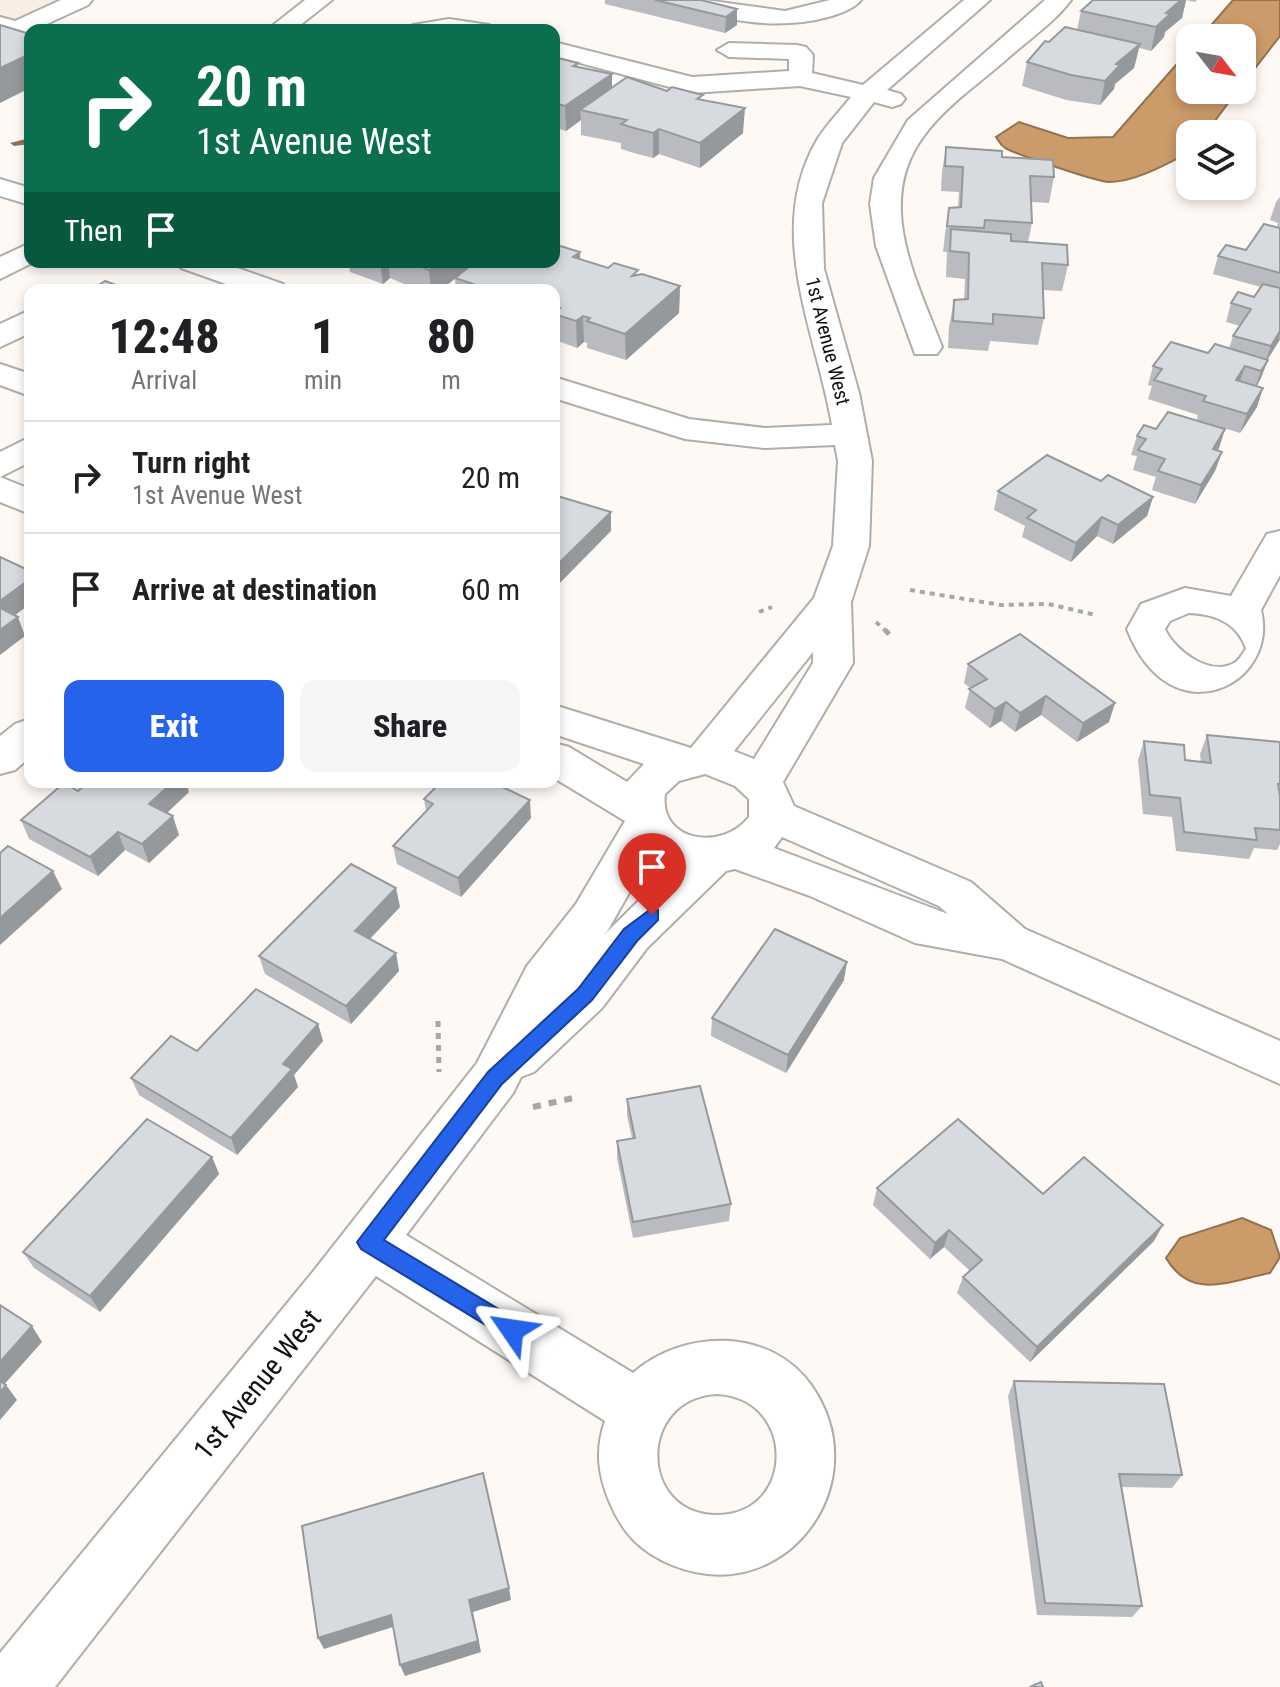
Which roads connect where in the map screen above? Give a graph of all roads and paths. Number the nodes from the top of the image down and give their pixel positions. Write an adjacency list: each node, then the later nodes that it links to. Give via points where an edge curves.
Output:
1 (80, 0): 8 (street)
2 (320, 0): 9 (street)
3 (675, 0): 4 (street, via 764,21 800,19)
4 (849, 0)
5 (978, 0): 14 (street, 1st Avenue West)
6 (1059, 0): 15 (street)
7 (0, 24): 10 (street)
8 (28, 24)
9 (287, 24)
10 (24, 26)
11 (729, 50): 13 (street, via 797,52)
12 (560, 51): 13 (street, via 692,85)
13 (800, 78): 14 (street)
14 (868, 93): 15 (street); 28 (street, 1st Avenue West, via 829,142 808,203 809,269)
15 (934, 108): 24 (street, via 900,151 886,187 891,245)
16 (0, 187): 17 (street)
17 (24, 195)
18 (24, 256): 20 (street)
19 (208, 268): 21 (street)
20 (0, 270)
21 (255, 284)
22 (24, 323): 23 (street)
23 (0, 338)
24 (926, 347)
25 (0, 374): 26 (street)
26 (24, 384)
27 (560, 389): 28 (street, via 685,429 765,438)
28 (850, 434): 35 (street, 1st Avenue West, via 855,461 851,546)
29 (24, 451): 30 (street)
30 (0, 467)
31 (0, 488): 32 (street)
32 (24, 500)
33 (1280, 542): 36 (street)
34 (910, 590): 37 (path, via 1001,605 1048,604)
35 (832, 602): 41 (street, 1st Avenue West); 43 (street, 1st Avenue West, via 833,663)
36 (1240, 613)
37 (1096, 615)
38 (560, 721): 41 (street)
39 (24, 739): 40 (street)
40 (0, 759)
41 (695, 760): 43 (street, via 727,762 747,770); 44 (street, via 665,769 650,781 642,795)
42 (560, 762): 44 (street)
43 (766, 798): 45 (street, via 765,830); 46 (street, via 955,894)
44 (643, 818): 45 (street, via 657,839 673,849); 48 (street, 1st Avenue West, via 592,917 544,980)
45 (724, 854): 46 (street, via 826,884 931,930); 48 (street, 1st Avenue West, via 631,935 585,994)
46 (1009, 942): 47 (street)
47 (1280, 1063)
48 (495, 1078): 49 (street, 1st Avenue West)
49 (369, 1242): 50 (street); 51 (street, 1st Avenue West)
50 (639, 1409)
51 (14, 1687)

